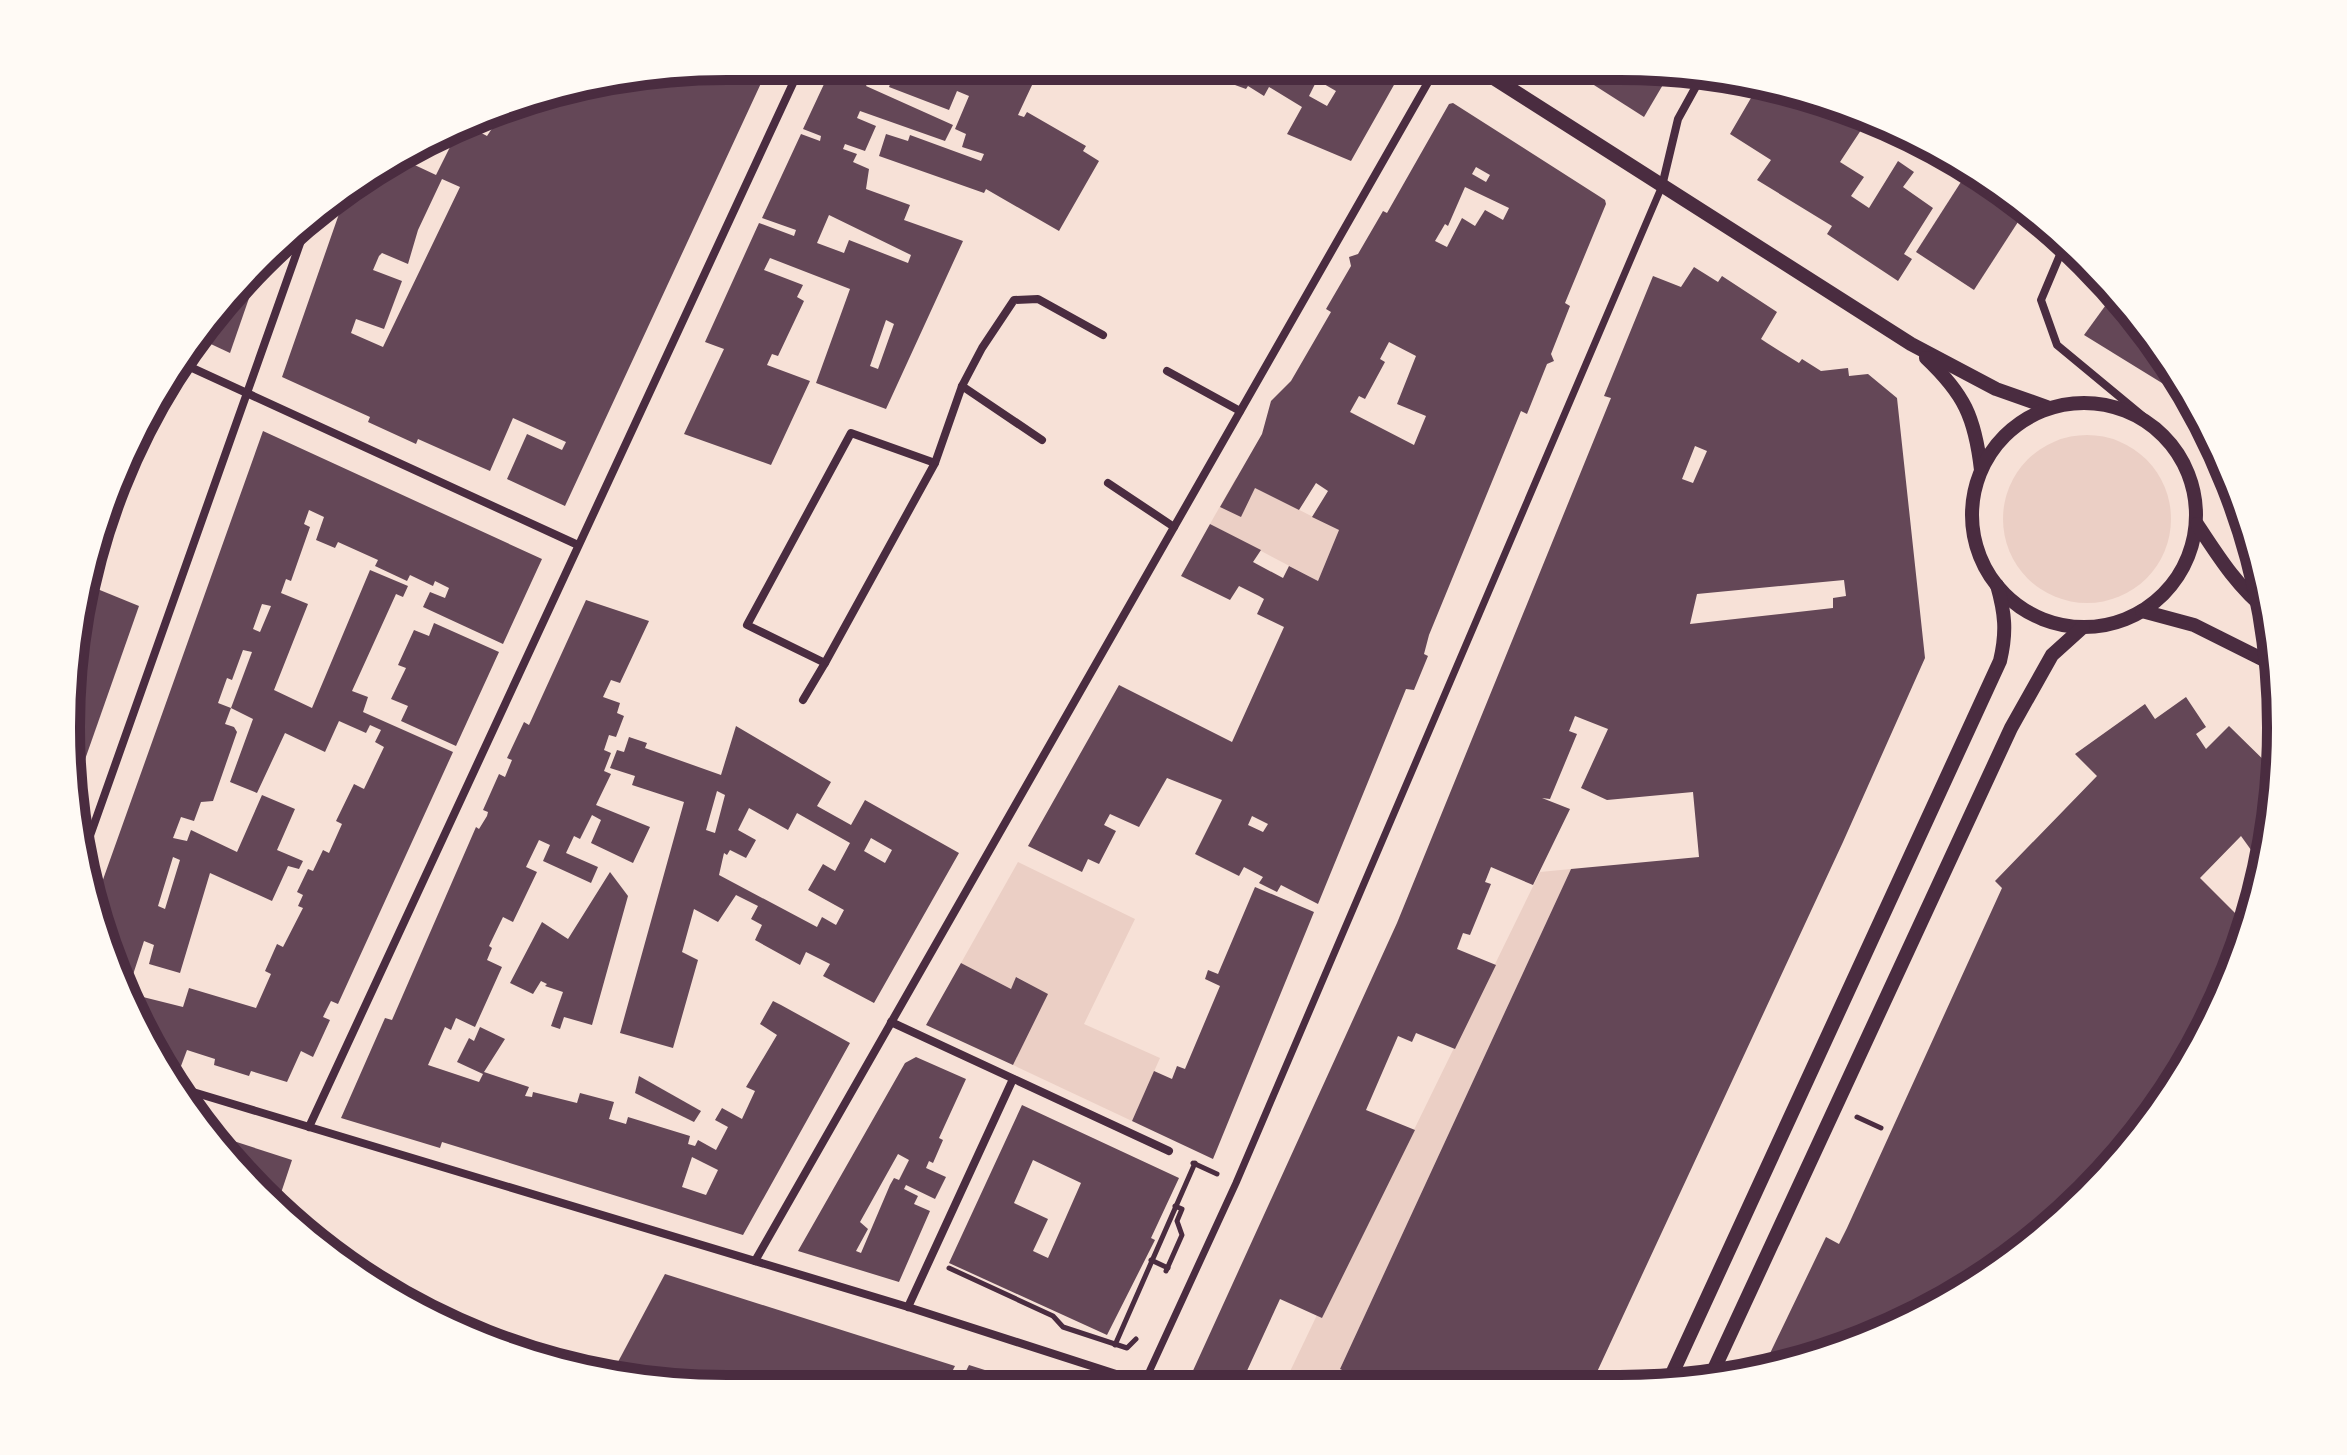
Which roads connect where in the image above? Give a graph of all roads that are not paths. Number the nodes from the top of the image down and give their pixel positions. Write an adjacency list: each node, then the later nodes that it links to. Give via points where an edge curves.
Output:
1 (794, 80): 23 (street)
2 (1429, 80): 15 (street)
3 (1497, 80): 5 (street)
4 (1697, 85): 5 (street, via 1678,119)
5 (1662, 186): 9 (street); 42 (street, via 1242,1168)
6 (301, 241): 13 (street)
7 (2060, 254): 16 (street, via 2041,300 2057,345)
8 (1103, 335): 12 (street, via 1038,299 1014,300)
9 (1911, 344): 14 (street, via 1996,389); 19 (street, via 1965,402 1977,434)
10 (190, 367): 13 (street)
11 (1167, 371): 15 (street)
12 (962, 386): 17 (street); 18 (street)
13 (246, 392): 23 (street); 31 (street)
14 (2047, 407): 16 (street, via 2105,404); 19 (street, via 2019,422 1997,443)
15 (1240, 411): 22 (street)
16 (2150, 422): 21 (street, via 2179,453 2194,487)
17 (1042, 440)
18 (935, 463): 29 (street); 29 (street, via 851,433 747,625)
19 (1981, 470): 24 (street, via 1973,499 1973,529 1981,559)
20 (1108, 483): 22 (street)
21 (2197, 524): 25 (street); 26 (street, via 2188,558)
22 (1174, 527): 32 (street)
23 (578, 545): 35 (street)
24 (1997, 585): 27 (street, via 2031,612); 40 (street, via 2006,615 2000,661)
25 (2255, 602)
26 (2142, 611): 27 (street, via 2114,623); 28 (street, via 2194,625)
27 (2083, 627): 39 (street, via 2052,655 2011,728)
28 (2263, 659)
29 (825, 663): 30 (street)
30 (803, 700)
31 (90, 837)
32 (891, 1022): 33 (street); 37 (street)
33 (1013, 1079): 36 (street); 38 (street)
34 (192, 1092): 35 (street)
35 (309, 1127): 37 (street)
36 (1169, 1151)
37 (755, 1261): 38 (street)
38 (908, 1307): 41 (street)
39 (1715, 1367)
40 (1673, 1373)
41 (1116, 1375)
42 (1148, 1375)

